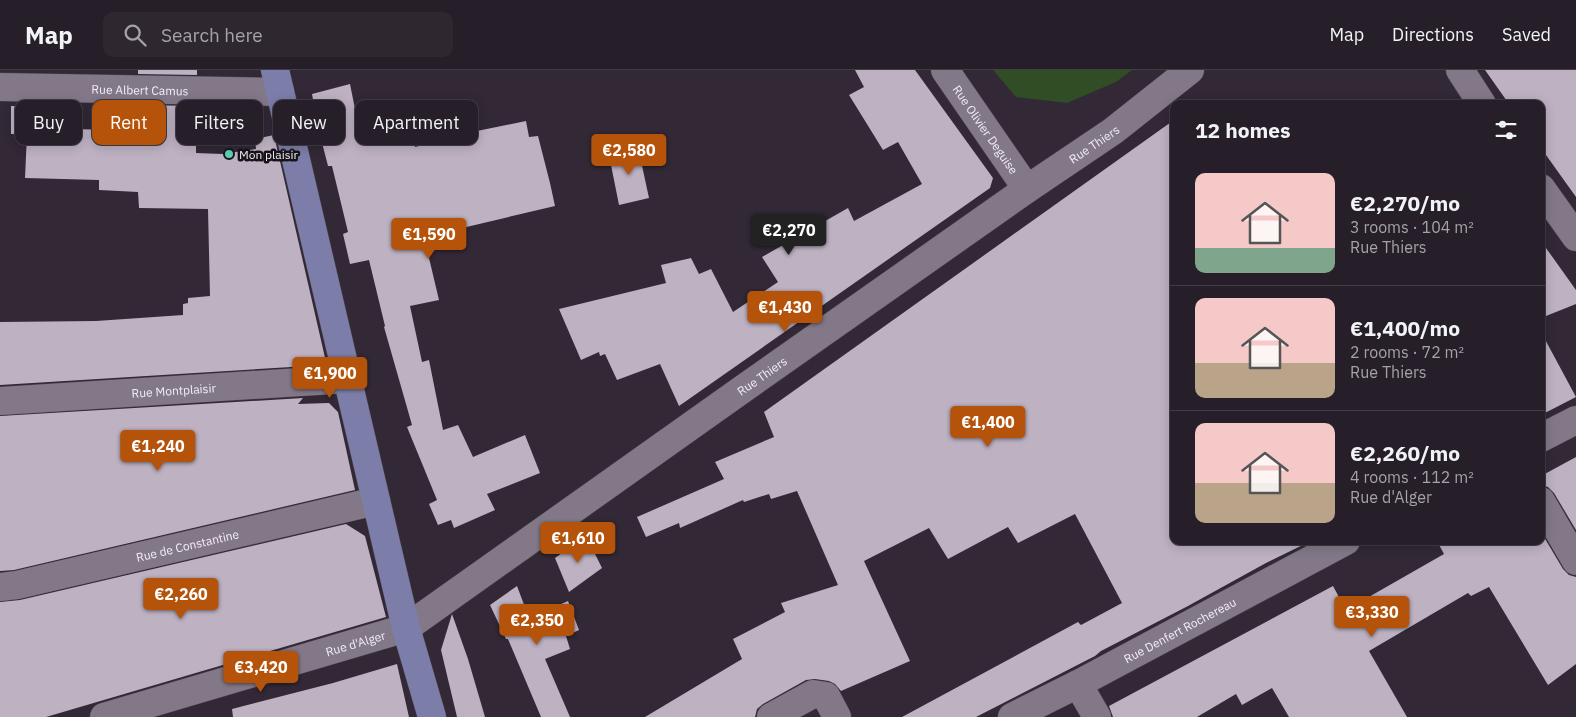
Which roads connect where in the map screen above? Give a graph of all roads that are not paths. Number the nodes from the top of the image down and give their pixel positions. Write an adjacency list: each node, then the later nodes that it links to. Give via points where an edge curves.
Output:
1 (945, 70): 7 (street, Rue Olivier Deguise)
2 (1190, 70): 7 (street, Rue Thiers, via 1114,131)
3 (1460, 70): 6 (street)
4 (277, 81): 5 (street, Rue Albert Camus); 10 (main road)
5 (0, 87)
6 (1479, 100)
7 (1027, 189): 19 (street, Rue Thiers)
8 (1545, 194): 9 (street)
9 (1576, 237)
10 (348, 380): 11 (street, Rue Montplaisir); 14 (main road)
11 (0, 401)
12 (1576, 420): 13 (street)
13 (1545, 436)
14 (376, 501): 18 (street, Rue de Constantine); 19 (main road)
15 (1545, 508): 17 (street)
16 (1339, 545): 20 (street, Rue Denfert Rochereau)
17 (1576, 561)
18 (0, 587)
19 (406, 628): 21 (street, Rue d'Alger); 22 (main road)
20 (1078, 684): 25 (street, Rue Denfert Rochereau); 26 (street)
21 (104, 717)
22 (432, 717)
23 (770, 717): 24 (street, via 813,694 826,696)
24 (837, 717)
25 (1012, 717)
26 (1097, 717)

